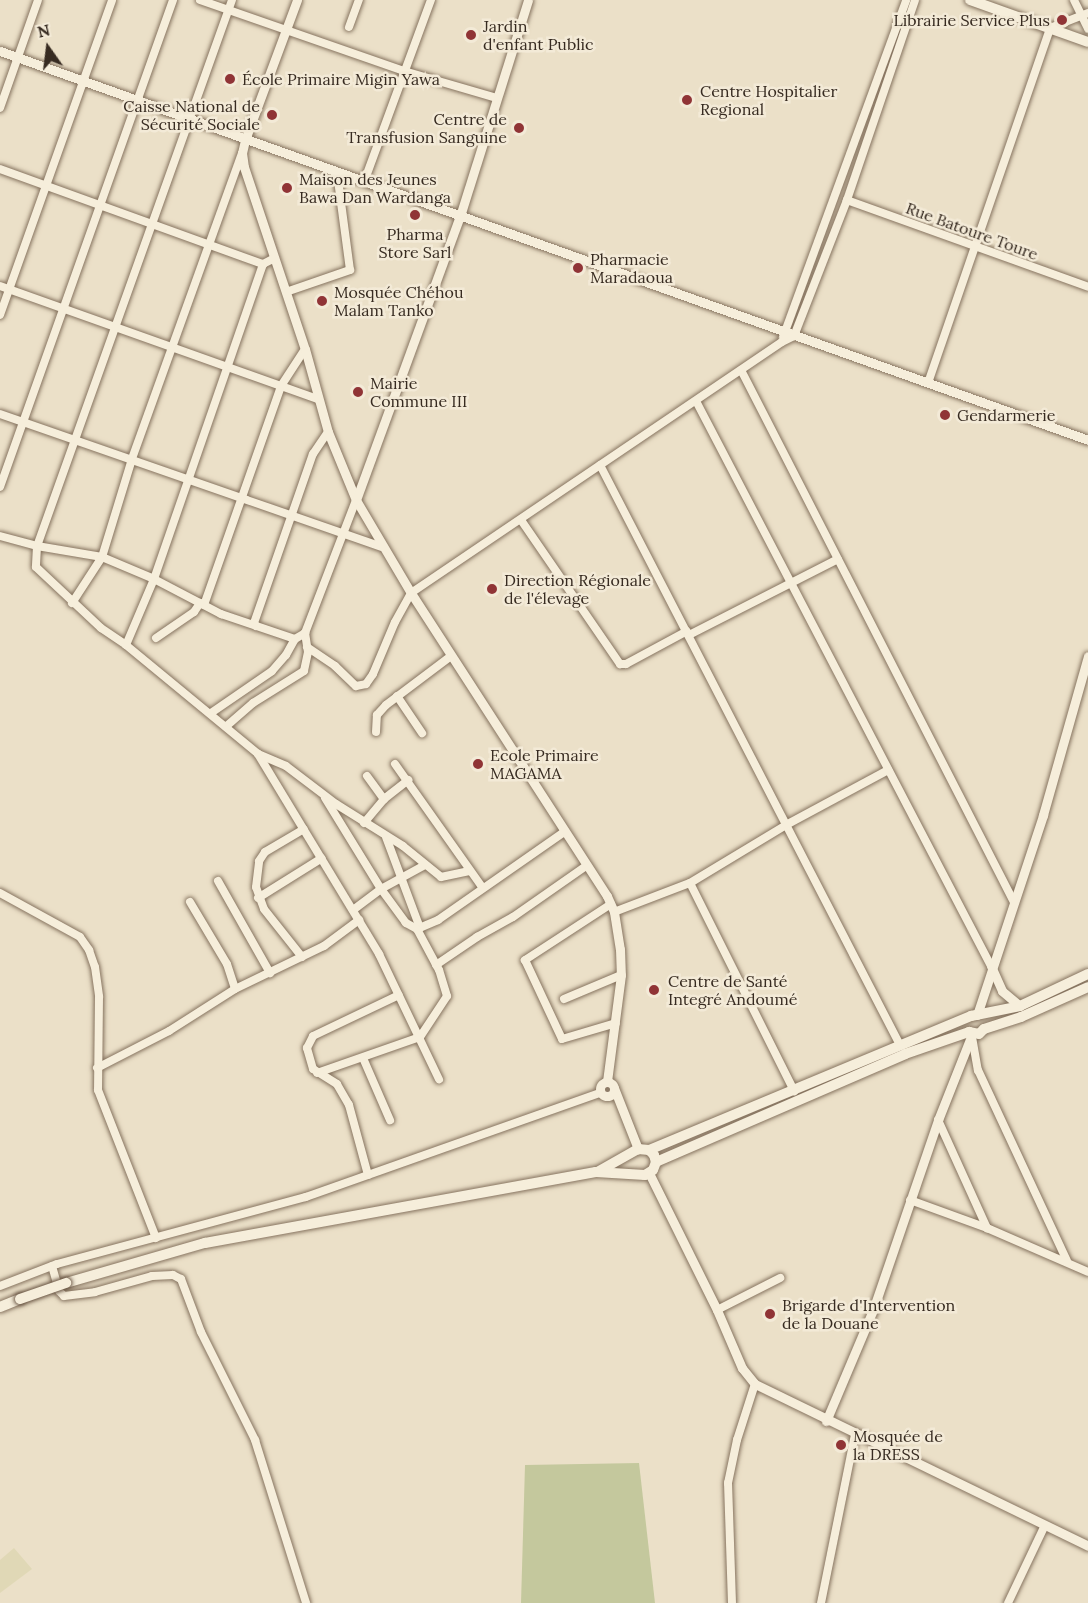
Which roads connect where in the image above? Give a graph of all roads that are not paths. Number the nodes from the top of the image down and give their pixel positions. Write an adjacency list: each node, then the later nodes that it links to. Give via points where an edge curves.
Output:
1 (38, 0): 24 (street)
2 (112, 0): 26 (street)
3 (173, 0): 28 (street)
4 (200, 0): 14 (street)
5 (232, 0): 14 (street)
6 (297, 0): 19 (street)
7 (359, 0): 16 (street)
8 (431, 0): 25 (street)
9 (528, 0): 27 (street)
10 (906, 0): 21 (street)
11 (915, 0): 23 (street)
12 (970, 0): 17 (main road)
13 (1074, 0): 15 (street)
14 (229, 10): 19 (street); 30 (street)
15 (1085, 15): 17 (street); 18 (street)
16 (349, 27)
17 (1050, 27): 20 (main road); 42 (street)
18 (1088, 29)
19 (285, 31): 25 (street); 31 (street)
20 (1088, 42)
21 (888, 49): 23 (street); 53 (street)
22 (0, 51): 24 (street)
23 (897, 53): 37 (street)
24 (18, 57): 26 (street); 29 (street)
25 (404, 71): 27 (street); 35 (street)
26 (83, 80): 28 (street); 36 (street)
27 (497, 98): 39 (street)
28 (137, 102): 30 (street); 38 (street)
29 (0, 108)
30 (189, 121): 31 (street); 40 (street)
31 (245, 141): 32 (street); 34 (street)
32 (242, 153): 41 (street); 43 (street)
33 (0, 169): 36 (street)
34 (337, 173): 35 (street); 48 (street, via 350,270)
35 (364, 182): 39 (street)
36 (46, 185): 38 (street); 47 (street)
37 (846, 200): 42 (street, Rue Batoure Toure); 52 (street)
38 (101, 205): 40 (street); 49 (street)
39 (460, 216): 53 (street); 72 (street)
40 (153, 224): 41 (street); 51 (street)
41 (209, 244): 44 (street); 54 (street)
42 (974, 248): 46 (street, Rue Batoure Toure); 58 (street)
43 (275, 258): 44 (street); 48 (street)
44 (262, 264): 56 (street)
45 (0, 286): 47 (street)
46 (1088, 287)
47 (9, 289): 49 (street); 50 (street)
48 (286, 292): 55 (street)
49 (64, 308): 51 (street); 63 (street)
50 (0, 315)
51 (116, 327): 54 (street); 65 (street)
52 (794, 336): 53 (street); 58 (street)
53 (783, 337): 57 (street)
54 (173, 347): 56 (street); 67 (street)
55 (305, 349): 59 (street); 60 (street)
56 (227, 366): 59 (street); 69 (street)
57 (741, 370): 61 (street); 80 (street)
58 (928, 383): 66 (street)
59 (281, 386): 60 (street); 71 (street)
60 (318, 399): 64 (street)
61 (696, 400): 68 (street); 82 (street)
62 (0, 414): 63 (street)
63 (22, 422): 65 (street); 70 (street)
64 (328, 432): 72 (street); 73 (street, via 313,454)
65 (74, 440): 67 (street); 77 (street)
66 (1088, 440)
67 (132, 459): 69 (street); 79 (street)
68 (600, 465): 74 (street); 88 (street)
69 (188, 479): 71 (street); 81 (street)
70 (0, 488)
71 (242, 498): 73 (street); 85 (street)
72 (356, 500): 75 (street); 78 (street)
73 (290, 515): 75 (street); 86 (street)
74 (521, 520): 83 (street); 88 (street, via 620,664)
75 (343, 533): 78 (street); 87 (street)
76 (0, 536): 77 (street)
77 (37, 546): 79 (street); 84 (street, via 38,572)
78 (382, 547): 83 (street)
79 (102, 557): 81 (street); 84 (street)
80 (838, 559): 82 (street); 124 (street)
81 (154, 579): 85 (street); 91 (street)
82 (792, 582): 88 (street); 102 (street)
83 (411, 593): 92 (street, via 373,674 361,687); 93 (street)
84 (72, 603): 91 (street)
85 (202, 604): 86 (street); 89 (street)
86 (256, 626): 90 (street)
87 (305, 633): 90 (street); 92 (street)
88 (688, 633): 108 (street)
89 (156, 638)
90 (295, 639): 96 (street, via 272,671)
91 (126, 645): 96 (street)
92 (307, 647): 97 (street, via 304,670)
93 (451, 656): 95 (street); 110 (street)
94 (1088, 656): 124 (street)
95 (397, 696): 98 (street, via 377,715); 99 (street)
96 (211, 713): 97 (street)
97 (227, 726): 100 (street)
98 (376, 732)
99 (422, 733)
100 (258, 754): 105 (street, via 286,766); 109 (street)
101 (395, 764): 104 (street)
102 (888, 770): 108 (street); 131 (street)
103 (367, 777): 106 (street)
104 (408, 780): 106 (street); 115 (street)
105 (323, 795): 107 (street); 120 (street)
106 (384, 799): 107 (street)
107 (364, 823): 111 (street)
108 (786, 825): 118 (street); 145 (street)
109 (304, 829): 112 (street); 122 (street, via 265,852 259,861)
110 (564, 832): 114 (street); 119 (street)
111 (386, 837): 113 (street); 116 (street)
112 (322, 858): 122 (street); 126 (street)
113 (425, 865): 115 (street, via 443,878); 116 (street)
114 (586, 866): 125 (street); 130 (street)
115 (469, 871): 119 (street)
116 (401, 878): 120 (street); 128 (street)
117 (218, 881): 132 (street)
118 (690, 883): 125 (street); 151 (street)
119 (482, 887): 128 (street, via 445,915)
120 (381, 889): 126 (street); 128 (street, via 406,923)
121 (0, 892): 147 (street, via 86,943 95,967 99,997)
122 (258, 898): 129 (street, via 272,922)
123 (190, 902): 136 (street, via 227,964)
124 (1014, 902): 131 (street)
125 (612, 908): 134 (street, via 621,949); 141 (street, via 525,960 562,1039)
126 (353, 910): 127 (street)
127 (359, 920): 129 (street); 137 (street)
128 (419, 928): 130 (street)
129 (302, 957): 132 (street)
130 (436, 965): 144 (street, via 447,996)
131 (991, 966): 139 (street, via 1002,992); 140 (street)
132 (270, 973): 136 (street)
133 (1088, 974): 139 (main road)
134 (621, 975): 138 (street); 141 (street)
135 (1088, 987): 142 (main road)
136 (235, 989): 147 (street, via 169,1031)
137 (399, 995): 144 (street); 148 (street, via 314,1036 307,1048)
138 (564, 999)
139 (1020, 1006): 140 (main road)
140 (975, 1016): 142 (main road, via 984,1020); 143 (main road, via 965,1025); 145 (main road)
141 (616, 1023): 150 (street)
142 (984, 1029): 143 (main road, via 979,1034)
143 (970, 1033): 155 (street); 157 (main road, via 905,1054); 165 (street, via 978,1070)
144 (420, 1037): 146 (street); 149 (street)
145 (900, 1045): 151 (main road)
146 (363, 1058): 148 (street); 154 (street)
147 (97, 1068): 164 (street, via 98,1090)
148 (317, 1073): 161 (street, via 337,1084 345,1096)
149 (439, 1080)
150 (611, 1085): 152 (street, via 602,1084); 153 (street)
151 (794, 1090): 156 (main road)
152 (604, 1094): 153 (street); 161 (street)
153 (624, 1111): 156 (street)
154 (390, 1120)
155 (938, 1120): 162 (street); 163 (street)
156 (640, 1151): 157 (main road, via 654,1155); 158 (main road); 159 (main road, via 630,1164)
157 (656, 1162): 160 (main road)
158 (596, 1172): 159 (main road); 170 (main road, bridge, via 205,1243 66,1283)
159 (635, 1172): 160 (main road)
160 (649, 1173): 171 (street)
161 (368, 1175): 164 (street, via 306,1197)
162 (910, 1200): 163 (street); 173 (street, via 873,1310)
163 (987, 1228): 165 (street)
164 (156, 1238): 166 (street)
165 (1067, 1261): 167 (street)
166 (52, 1266): 169 (street); 177 (street, via 64,1296 152,1276 173,1275 181,1279 201,1332 255,1440)
167 (1088, 1272)
168 (780, 1278): 171 (street)
169 (0, 1286)
170 (0, 1307)
171 (717, 1310): 172 (street, via 742,1368)
172 (754, 1384): 173 (street); 178 (street, via 728,1483)
173 (826, 1421): 174 (street)
174 (855, 1434): 175 (street); 179 (street)
175 (1045, 1525): 176 (street); 180 (street)
176 (1088, 1546)
177 (306, 1603)
178 (732, 1603)
179 (821, 1603)
180 (1008, 1603)

